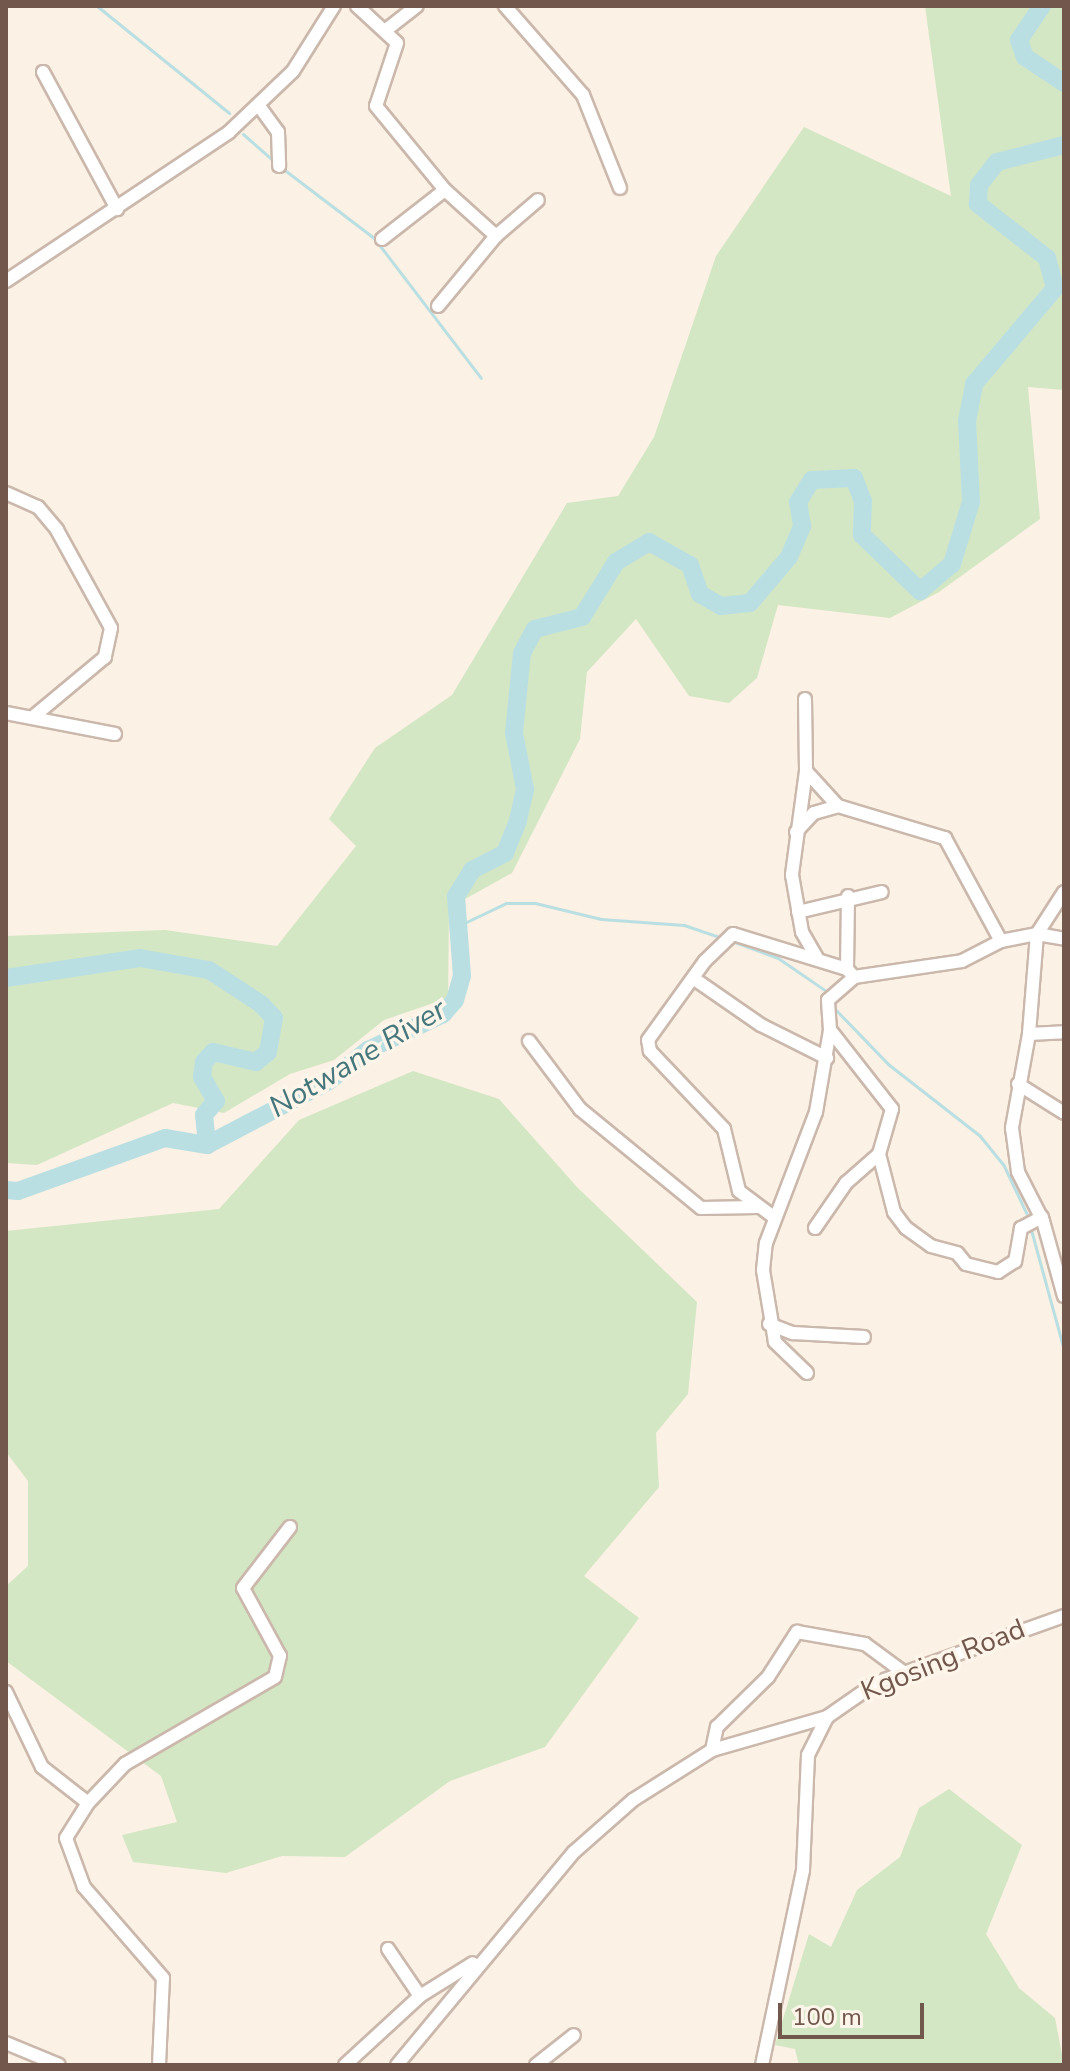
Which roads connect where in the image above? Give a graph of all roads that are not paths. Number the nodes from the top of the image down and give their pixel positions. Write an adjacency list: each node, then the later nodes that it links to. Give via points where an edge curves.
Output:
1 (334, 6): 8 (street, via 293,71)
2 (357, 6): 6 (street)
3 (417, 6): 6 (street)
4 (528, 6): 5 (street)
5 (510, 10): 10 (street, via 583,95)
6 (386, 30): 11 (street, via 398,46 376,106)
7 (43, 72): 13 (street)
8 (259, 106): 9 (street, via 278,132); 13 (street)
9 (279, 166)
10 (620, 188)
11 (445, 190): 14 (street); 15 (street)
12 (538, 200): 14 (street)
13 (117, 209): 16 (street)
14 (496, 236): 17 (street)
15 (382, 239)
16 (6, 281)
17 (438, 306)
18 (6, 493): 21 (street, via 38,507 57,530 111,628 105,657)
19 (805, 699): 23 (street)
20 (6, 713): 21 (street)
21 (33, 717): 22 (street)
22 (115, 734)
23 (806, 771): 24 (street); 25 (street)
24 (838, 806): 25 (street, via 814,813); 32 (street, via 945,838)
25 (796, 832): 29 (street, via 791,852)
26 (882, 892): 28 (street)
27 (1064, 892): 30 (street)
28 (848, 896): 29 (street); 34 (street)
29 (798, 912): 33 (street)
30 (1037, 934): 31 (street); 32 (street); 38 (street)
31 (1064, 939)
32 (1001, 941): 34 (street, via 962,961)
33 (820, 963): 34 (street); 35 (street, via 743,933 725,939)
34 (851, 973): 36 (street, via 828,1000)
35 (693, 978): 40 (street, via 761,1025); 44 (street, via 648,1047 724,1129 737,1187)
36 (830, 1030): 40 (street); 43 (street, via 892,1109)
37 (1064, 1032): 38 (street)
38 (1029, 1034): 41 (street)
39 (529, 1041): 44 (street, via 580,1109 701,1208)
40 (827, 1058): 45 (street, via 816,1112)
41 (1018, 1084): 42 (street); 46 (street, via 1013,1150)
42 (1064, 1113)
43 (879, 1154): 46 (street, via 894,1212 906,1228 921,1241 957,1253 966,1264 1010,1268); 47 (street, via 846,1183)
44 (757, 1207): 45 (street)
45 (775, 1218): 49 (street, via 763,1270)
46 (1033, 1221): 48 (street)
47 (815, 1228)
48 (1064, 1296)
49 (769, 1324): 50 (street, via 793,1333); 51 (street, via 786,1359)
50 (864, 1337)
51 (807, 1373)
52 (290, 1527): 58 (street, via 243,1590 280,1656 275,1677 158,1739)
53 (1064, 1616): 54 (street, Kgosing Road, via 1033,1622 966,1656)
54 (903, 1672): 56 (street, Kgosing Road, via 853,1695); 57 (street, via 865,1644 797,1632 768,1677 717,1727)
55 (6, 1692): 58 (street, via 42,1767)
56 (827, 1717): 57 (street); 70 (street, via 808,1755 803,1870)
57 (712, 1750): 60 (street, via 633,1800 574,1852)
58 (88, 1803): 66 (street, via 66,1838 70,1861 116,1929 163,1978)
59 (388, 1949): 61 (street)
60 (483, 1957): 61 (street); 68 (street)
61 (420, 1996): 67 (street)
62 (574, 2035): 69 (street)
63 (6, 2043): 64 (street)
64 (27, 2059): 65 (street)
65 (59, 2065)
66 (159, 2065)
67 (345, 2065)
68 (397, 2065)
69 (536, 2065)
70 (762, 2065)

